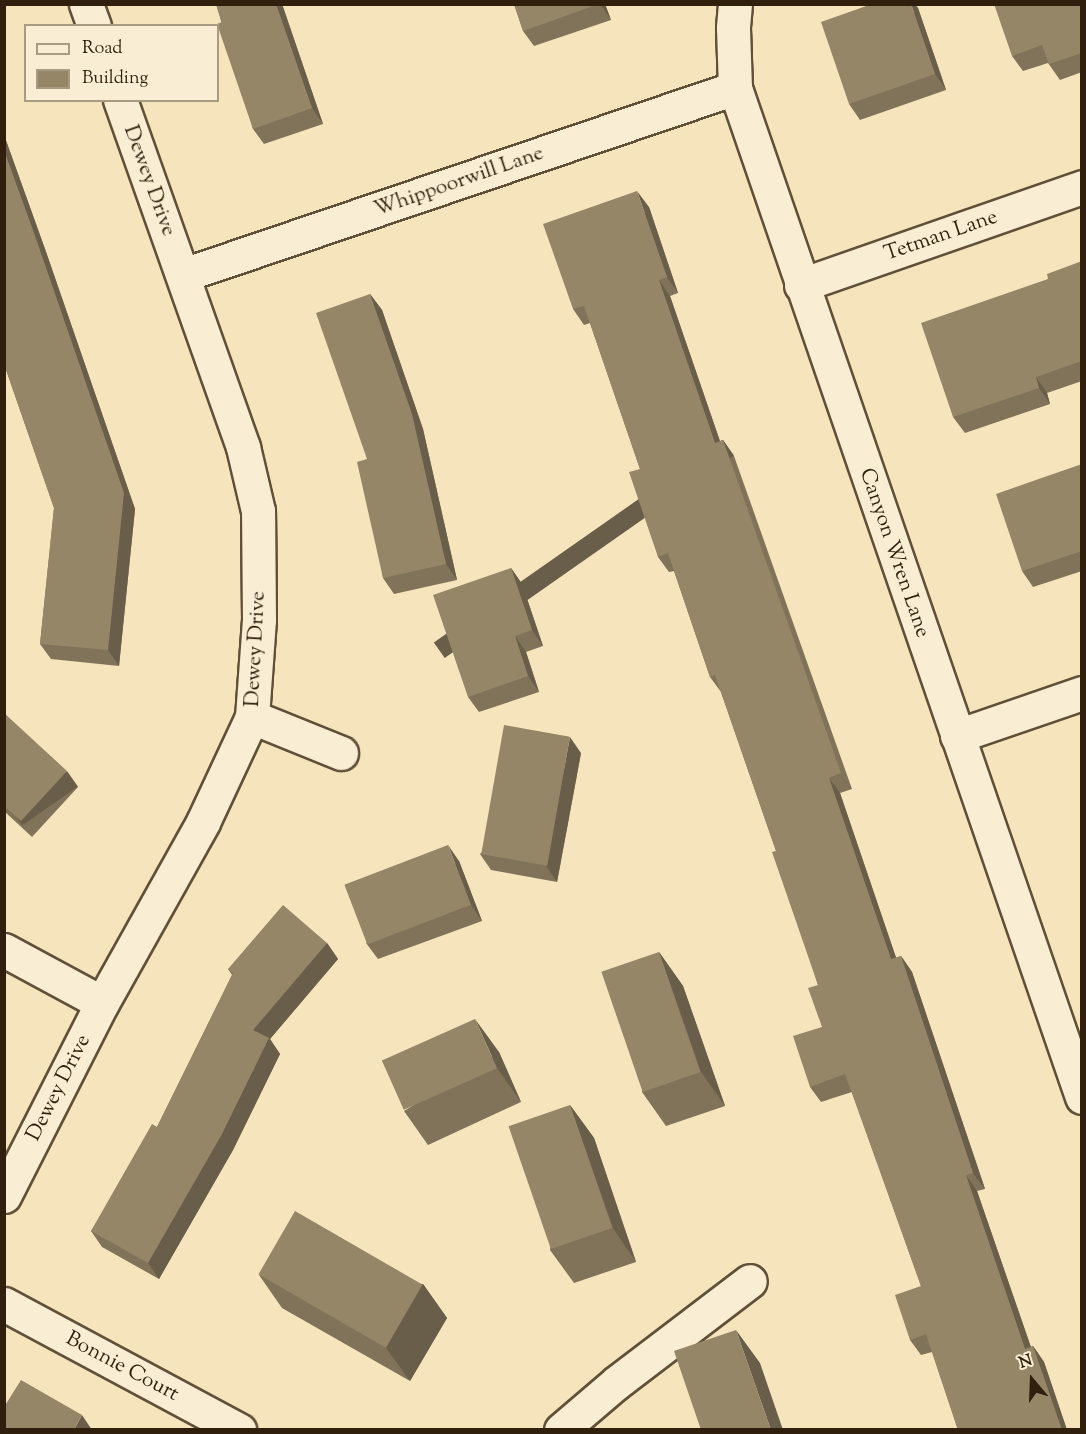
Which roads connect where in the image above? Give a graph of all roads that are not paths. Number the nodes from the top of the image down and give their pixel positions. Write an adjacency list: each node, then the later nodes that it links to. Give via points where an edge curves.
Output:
1 (86, 4): 3 (street)
2 (735, 4): 4 (street, Canyon Wren Lane)
3 (93, 24)
4 (735, 88): 7 (street, Whippoorwill Lane); 8 (street, Canyon Wren Lane)
5 (121, 102): 7 (street, Dewey Drive)
6 (1082, 187): 8 (street, Tetman Lane)
7 (183, 275): 10 (street, Dewey Drive, via 243,447 258,510 260,620)
8 (801, 285): 11 (street, Canyon Wren Lane)
9 (1082, 693): 11 (street)
10 (252, 717): 12 (street); 14 (street, Dewey Drive, via 204,822)
11 (957, 736): 15 (street, Canyon Wren Lane)
12 (341, 753)
13 (4, 950): 14 (street)
14 (102, 1003): 16 (street, Dewey Drive)
15 (1082, 1097)
16 (4, 1196)
17 (750, 1281): 20 (street)
18 (4, 1304): 19 (street, Bonnie Court)
19 (239, 1430)
20 (561, 1430)

